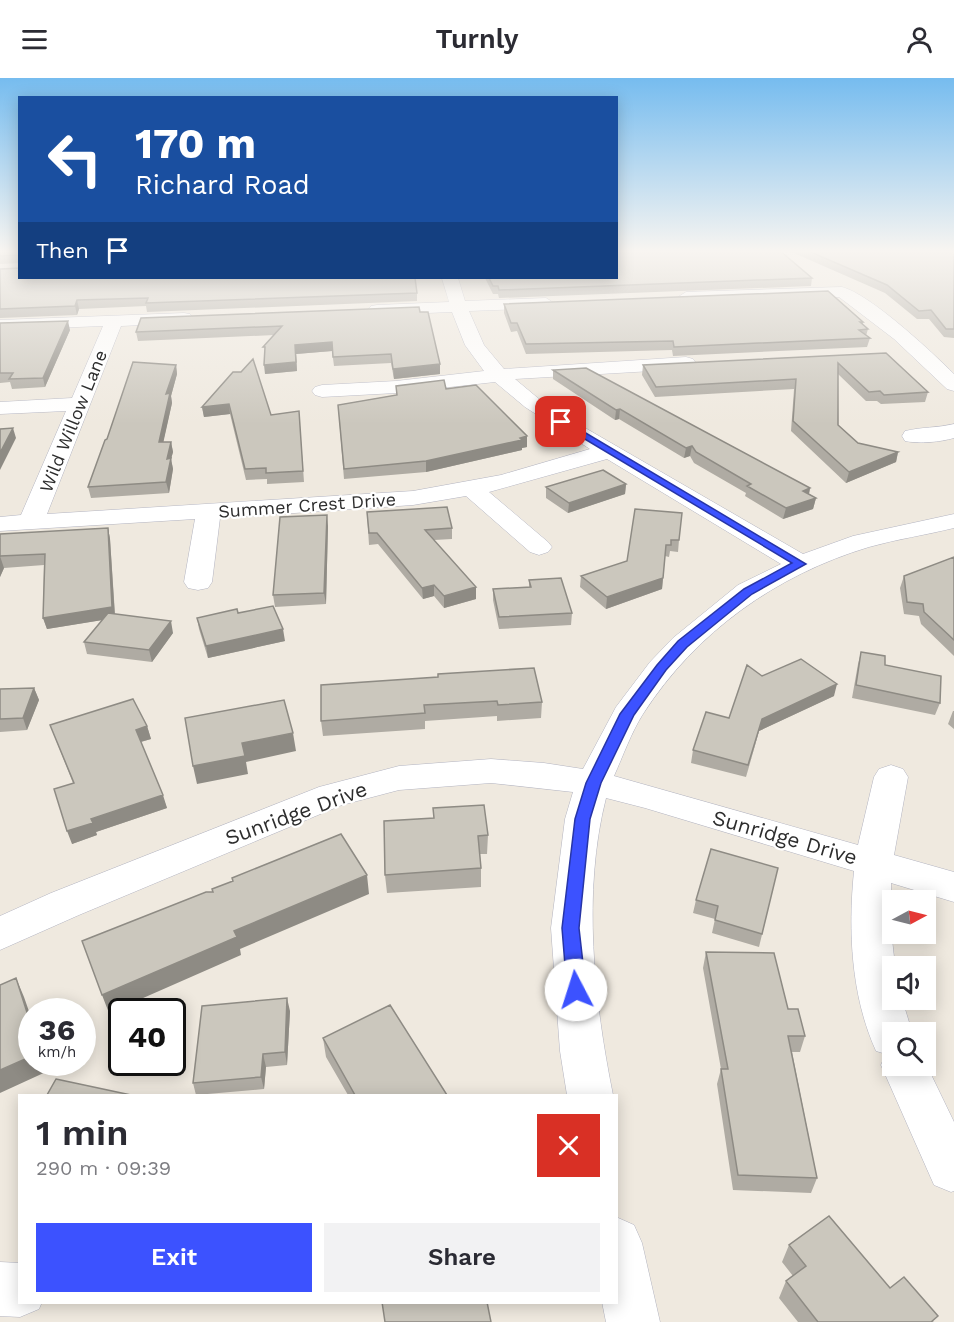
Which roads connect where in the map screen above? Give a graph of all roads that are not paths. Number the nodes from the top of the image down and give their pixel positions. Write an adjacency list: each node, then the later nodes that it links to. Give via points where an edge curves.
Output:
1 (426, 308): 4 (street)
2 (459, 308): 12 (street, via 479,352)
3 (866, 308): 9 (street)
4 (366, 310)
5 (198, 317): 6 (street)
6 (114, 321): 7 (street); 15 (street, Wild Willow Lane)
7 (0, 325)
8 (942, 351): 9 (street)
9 (920, 352): 10 (street); 13 (street)
10 (896, 353)
11 (710, 362): 12 (street)
12 (498, 375): 14 (street); 19 (street, via 545,412)
13 (954, 385)
14 (322, 391)
15 (80, 404): 16 (street); 23 (street, Wild Willow Lane)
16 (0, 408)
17 (954, 430): 18 (street)
18 (914, 436)
19 (609, 451): 20 (street, Summer Crest Drive); 26 (street)
20 (472, 489): 21 (street, Summer Crest Drive, via 413,498); 25 (street)
21 (208, 512): 23 (street, Summer Crest Drive); 27 (street)
22 (954, 521): 26 (street, via 862,541)
23 (31, 522): 24 (street, Summer Crest Drive)
24 (0, 524)
25 (539, 547)
26 (801, 564): 29 (street, via 748,591 683,644 627,714)
27 (198, 582)
28 (891, 777): 30 (street)
29 (593, 783): 30 (street, Sunridge Drive); 32 (street, Sunridge Drive, via 491,771 409,777 367,785 308,805); 35 (street, via 583,819 571,928)
30 (874, 862): 31 (street, Sunridge Drive); 33 (street, via 871,954)
31 (954, 886)
32 (0, 934)
33 (887, 1022)
34 (908, 1076): 36 (street)
35 (590, 1094)
36 (951, 1168)
37 (618, 1252): 40 (street)
38 (0, 1289): 39 (street)
39 (18, 1290)
40 (633, 1322)

